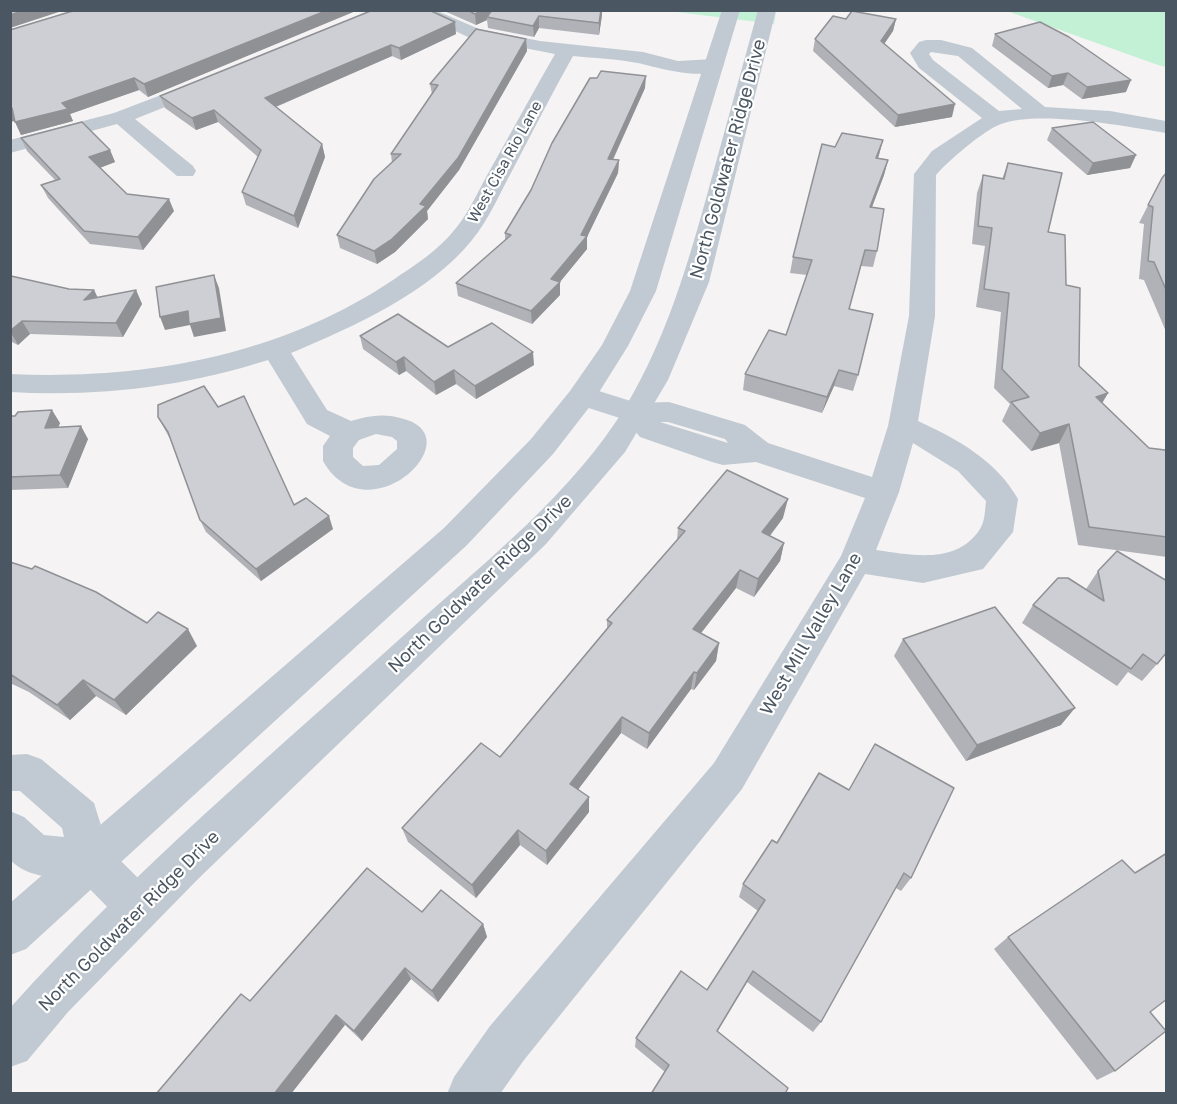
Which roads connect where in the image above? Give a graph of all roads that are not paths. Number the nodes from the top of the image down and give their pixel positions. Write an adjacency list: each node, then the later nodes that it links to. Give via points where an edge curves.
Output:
1 (418, 10): 4 (street, via 474,33)
2 (731, 10): 5 (street, North Goldwater Ridge Drive)
3 (767, 10): 6 (street, North Goldwater Ridge Drive)
4 (566, 51): 5 (street, via 643,58 694,68); 14 (street, West Cisa Rio Lane, via 463,235 438,260 368,309)
5 (714, 65): 6 (street); 16 (street, North Goldwater Ridge Drive, via 643,291 630,320)
6 (751, 69): 17 (street, North Goldwater Ridge Drive, via 696,282 680,324)
7 (216, 80): 9 (street)
8 (1040, 113): 10 (street); 10 (street, via 966,52 926,46 919,53 926,64); 11 (street, via 1110,117)
9 (121, 117): 12 (street); 13 (street)
10 (995, 118): 18 (street, West Mill Valley Lane, via 947,150 925,174 922,316)
11 (1167, 127)
12 (10, 147)
13 (185, 171)
14 (275, 349): 15 (street, West Cisa Rio Lane, via 183,373 127,381 78,385); 19 (street, via 317,417)
15 (10, 383)
16 (583, 396): 17 (street); 24 (street, North Goldwater Ridge Drive, via 537,453 437,555)
17 (636, 412): 20 (street, via 650,430 723,454 757,452); 25 (street, North Goldwater Ridge Drive, via 582,485 535,535)
18 (903, 426): 20 (street, West Mill Valley Lane); 21 (street, via 956,452 981,472 1002,499 997,532 971,560 923,570)
19 (350, 433)
20 (883, 492): 21 (street, West Mill Valley Lane)
21 (856, 560): 28 (street, West Mill Valley Lane, via 728,776 507,1043)
22 (10, 773): 24 (street, via 27,772 80,818)
23 (10, 831): 24 (street, via 35,855)
24 (90, 860): 25 (street); 26 (street, North Goldwater Ridge Drive)
25 (138, 908): 27 (street, North Goldwater Ridge Drive)
26 (10, 933)
27 (10, 1044)
28 (471, 1094)

